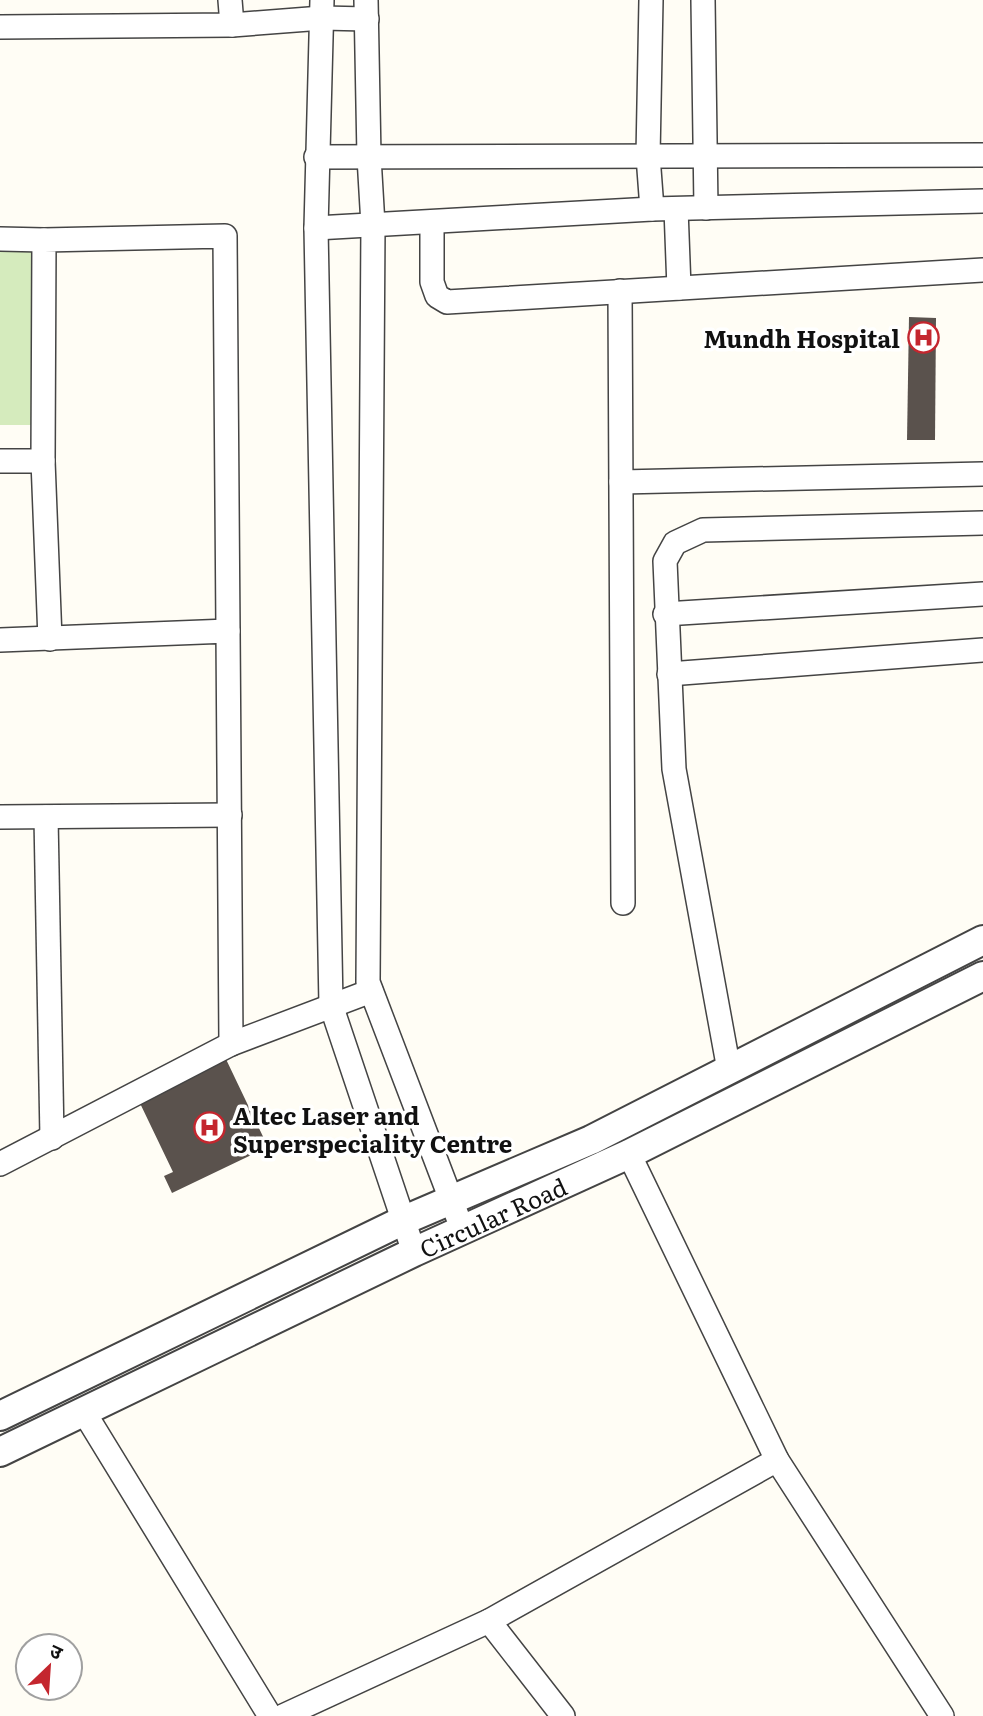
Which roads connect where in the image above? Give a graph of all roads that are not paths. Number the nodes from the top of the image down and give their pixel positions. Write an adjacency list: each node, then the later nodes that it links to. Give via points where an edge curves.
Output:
1 (230, 0): 6 (street)
2 (651, 0): 9 (street)
3 (703, 0): 10 (street)
4 (322, 9): 5 (street); 6 (street); 11 (street)
5 (367, 10): 12 (street)
6 (232, 25): 7 (street)
7 (0, 27)
8 (983, 155): 10 (street)
9 (648, 156): 10 (street); 12 (street); 15 (street)
10 (704, 156): 14 (street)
11 (316, 157): 12 (street); 19 (street)
12 (369, 157): 18 (street)
13 (983, 201): 14 (street)
14 (706, 208): 16 (street)
15 (652, 209): 16 (street); 17 (street)
16 (676, 209): 23 (street)
17 (432, 222): 18 (street); 24 (street, via 432,282 437,296 447,302)
18 (373, 225): 19 (street); 43 (street)
19 (316, 228): 44 (street)
20 (0, 239): 21 (street)
21 (44, 240): 26 (street); 32 (street, via 225,236)
22 (983, 270): 23 (street)
23 (679, 288): 24 (street)
24 (620, 291): 28 (street)
25 (0, 461): 26 (street)
26 (43, 461): 33 (street)
27 (983, 474): 28 (street)
28 (621, 482): 40 (street)
29 (983, 523): 31 (street, via 696,532 675,543 665,561)
30 (983, 594): 31 (street)
31 (665, 614): 36 (street)
32 (228, 631): 33 (street); 37 (street)
33 (50, 639): 34 (street)
34 (0, 640)
35 (983, 650): 36 (street)
36 (669, 674): 46 (street, via 674,769)
37 (230, 815): 39 (street); 45 (street)
38 (0, 817): 39 (street)
39 (46, 817): 47 (street)
40 (623, 903)
41 (983, 940): 46 (street, Circular Road)
42 (983, 976): 48 (street, Circular Road)
43 (371, 991): 44 (street); 50 (street)
44 (331, 1005): 45 (street); 51 (street)
45 (231, 1044): 47 (street)
46 (729, 1070): 50 (street, Circular Road, via 591,1140)
47 (52, 1139): 49 (street)
48 (629, 1154): 52 (street, Circular Road); 57 (street)
49 (0, 1164)
50 (450, 1201): 51 (street, Circular Road); 52 (street)
51 (402, 1221): 53 (street); 55 (street, Circular Road)
52 (463, 1231): 53 (street, Circular Road)
53 (414, 1252): 54 (street, Circular Road)
54 (85, 1412): 56 (street, Circular Road); 59 (street)
55 (0, 1416)
56 (0, 1452)
57 (777, 1460): 58 (street); 62 (street)
58 (489, 1620): 60 (street); 61 (street)
59 (270, 1716)
60 (283, 1716)
61 (563, 1716)
62 (942, 1716)

